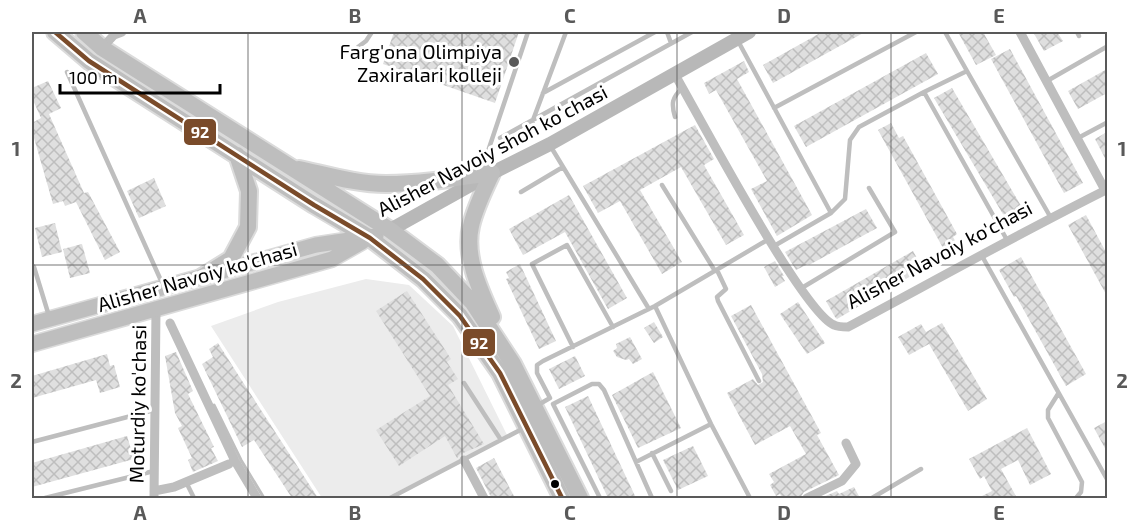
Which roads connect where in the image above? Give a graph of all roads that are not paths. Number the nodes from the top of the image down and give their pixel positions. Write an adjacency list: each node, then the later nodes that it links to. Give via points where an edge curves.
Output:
1 (55, 32): 34 (highway, via 89,62)
2 (84, 32): 18 (highway)
3 (372, 32): 17 (lane)
4 (528, 32): 37 (lane)
5 (566, 32): 25 (lane)
6 (656, 32): 25 (lane)
7 (667, 32): 15 (lane)
8 (692, 32): 15 (lane)
9 (749, 32): 14 (street, Alisher Navoiy shoh koʻchasi)
10 (916, 32): 26 (lane)
11 (945, 32): 19 (lane)
12 (1020, 32): 22 (street, Alisher Navoiy ko'chasi)
13 (116, 33): 18 (street)
14 (736, 39): 21 (street, Alisher Navoiy shoh koʻchasi); 26 (lane)
15 (671, 43): 28 (lane)
16 (1107, 46): 22 (lane)
17 (358, 47)
18 (102, 48): 35 (highway)
19 (967, 71): 24 (lane); 43 (lane)
20 (67, 72): 52 (lane)
21 (674, 73): 23 (street, Alisher Navoiy ko'chasi); 33 (street, Alisher Navoiy shoh koʻchasi)
22 (1047, 81): 32 (street, Alisher Navoiy ko'chasi)
23 (683, 87): 27 (lane, via 673,97); 47 (street, Alisher Navoiy ko'chasi)
24 (924, 92): 42 (lane, via 860,127 850,140 845,199); 46 (lane)
25 (543, 93): 28 (lane)
26 (774, 108): 42 (lane)
27 (675, 117)
28 (533, 120): 30 (lane); 31 (lane)
29 (1107, 122): 32 (lane)
30 (500, 138)
31 (531, 138)
32 (1078, 138): 40 (street, Alisher Navoiy ko'chasi)
33 (550, 144): 36 (lane); 37 (street, Alisher Navoiy shoh koʻchasi)
34 (237, 155): 45 (highway); 51 (highway, via 249,191 248,226 231,259)
35 (286, 166): 37 (highway, via 384,184); 44 (highway)
36 (563, 167): 41 (lane); 54 (lane)
37 (486, 174): 44 (street, Alisher Navoiy shoh koʻchasi); 62 (highway, via 470,228 470,247 480,291)
38 (662, 185): 50 (lane)
39 (870, 188): 53 (lane, via 895,232)
40 (1106, 189): 43 (street, Alisher Navoiy ko'chasi)
41 (521, 192)
42 (831, 213): 47 (lane)
43 (1051, 218): 46 (street, Alisher Navoiy ko'chasi)
44 (390, 230): 45 (main road, Alisher Navoiy shoh koʻchasi); 62 (highway, via 437,265 473,303)
45 (370, 238): 51 (main road, Alisher Navoiy shoh koʻchasi, via 316,245); 55 (main road, Alisher Navoiy ko'chasi, via 332,259); 71 (highway, via 423,279 460,315 500,373)
46 (1007, 240): 48 (street, Alisher Navoiy ko'chasi)
47 (771, 243): 50 (lane); 53 (street, Alisher Navoiy ko'chasi)
48 (982, 256): 53 (street, Alisher Navoiy ko'chasi, via 848,327 833,325); 65 (lane)
49 (32, 265): 56 (lane)
50 (716, 270): 54 (lane); 63 (lane, via 726,289 717,297 718,301)
51 (202, 277): 52 (main road, Alisher Navoiy shoh koʻchasi)
52 (164, 287): 56 (main road, Alisher Navoiy shoh koʻchasi)
53 (800, 289)
54 (652, 308): 59 (lane); 70 (lane)
55 (156, 310): 60 (main road, Alisher Navoiy ko'chasi); 69 (street, Moturdiy ko'chasi)
56 (49, 319): 58 (main road, Alisher Navoiy shoh koʻchasi)
57 (170, 323): 86 (street)
58 (32, 324)
59 (613, 327): 61 (lane); 61 (lane, via 567,245 532,264)
60 (32, 344)
61 (573, 347): 66 (lane, via 537,365)
62 (513, 364): 68 (highway)
63 (759, 381)
64 (464, 383): 72 (lane)
65 (1058, 394): 80 (lane); 96 (lane, via 1048,410 1048,418 1082,482)
66 (550, 398): 67 (lane); 68 (lane)
67 (553, 404): 77 (lane, via 599,384); 91 (lane)
68 (535, 407): 90 (highway)
69 (155, 410): 73 (lane); 79 (street, Moturdiy ko'chasi)
70 (711, 424): 75 (lane); 93 (lane)
71 (527, 427): 72 (lane); 89 (highway)
72 (501, 440): 76 (lane)
73 (32, 442)
74 (846, 443): 94 (street, via 856,464 842,481)
75 (652, 453): 77 (lane); 82 (lane)
76 (464, 460): 87 (lane); 88 (street)
77 (636, 462): 92 (lane)
78 (921, 469): 95 (lane)
79 (154, 471): 83 (street, Moturdiy ko'chasi); 84 (lane)
80 (1107, 481)
81 (186, 482): 83 (street); 85 (lane); 86 (street, via 231,463)
82 (671, 491)
83 (154, 495)
84 (45, 498)
85 (194, 498)
86 (254, 498)
87 (390, 498)
88 (484, 498)
89 (562, 498)
90 (580, 498)
91 (600, 498)
92 (652, 498)
93 (750, 498)
94 (807, 498)
95 (872, 498)
96 (1076, 498)

